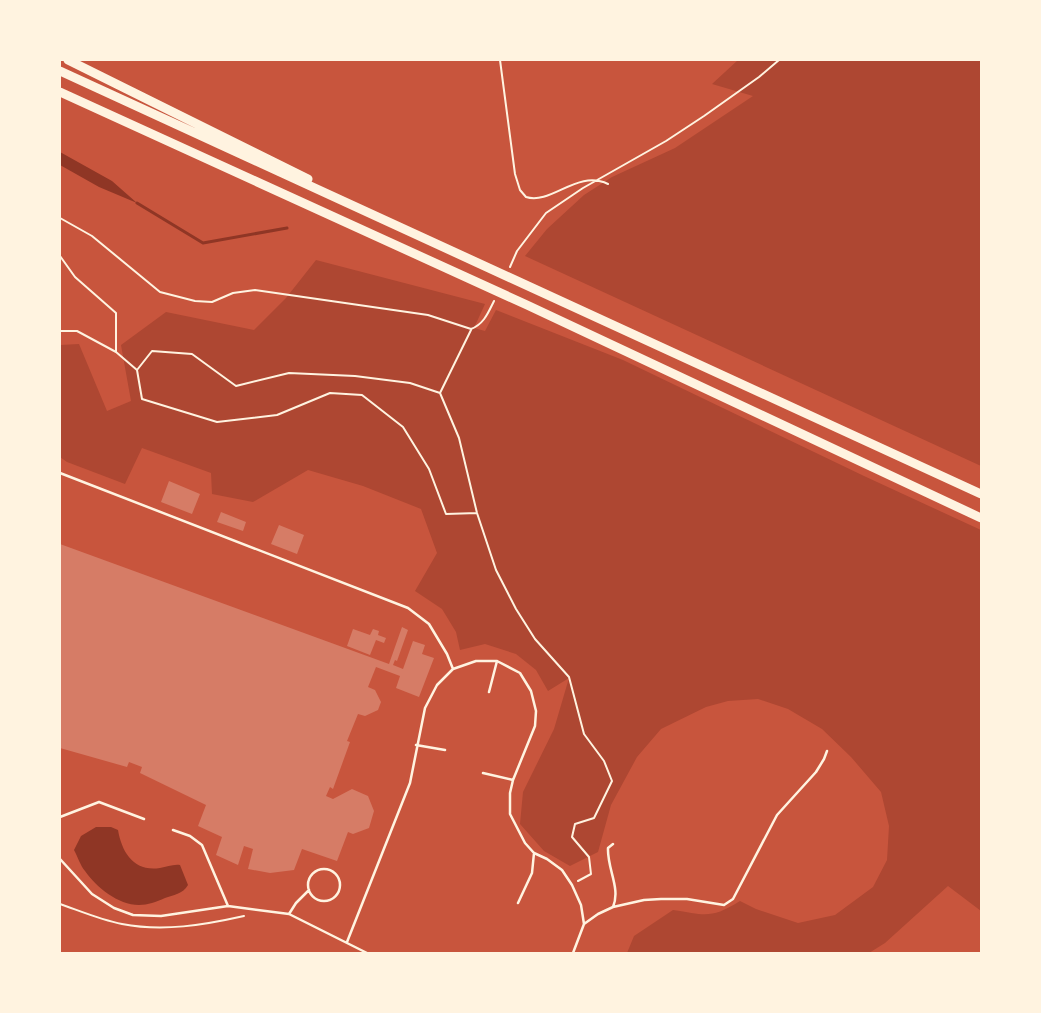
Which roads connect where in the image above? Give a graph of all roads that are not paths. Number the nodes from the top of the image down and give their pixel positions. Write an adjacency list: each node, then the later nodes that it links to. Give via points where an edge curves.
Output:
1 (68, 60): 4 (highway)
2 (60, 71): 4 (highway)
3 (60, 92): 7 (highway)
4 (496, 271): 6 (highway)
5 (60, 473): 9 (lane, via 408,608 428,624)
6 (981, 494)
7 (981, 518)
8 (498, 661): 9 (lane, via 476,661); 10 (lane); 15 (lane, via 520,673 531,691 536,711 535,726)
9 (453, 669): 11 (lane, via 437,685 425,708)
10 (489, 692)
11 (416, 745): 12 (lane); 28 (lane, via 410,783)
12 (446, 750)
13 (827, 751): 25 (lane, via 816,772 777,815 733,899 724,905 687,899 644,900)
14 (483, 773): 15 (lane)
15 (513, 780): 20 (lane, via 510,814)
16 (60, 817): 17 (lane, via 99,802)
17 (144, 819)
18 (173, 830): 24 (lane, via 190,836 202,846)
19 (613, 844): 25 (lane, via 608,848 617,898)
20 (534, 853): 23 (lane, via 532,874); 27 (lane, via 562,870 581,905)
21 (60, 859): 24 (lane, via 92,894 114,908 134,915 161,916)
22 (309, 890): 22 (lane, via 309,879 316,871 331,870 339,878 338,893 330,899 316,898); 26 (lane)
23 (518, 903)
24 (228, 906): 26 (lane)
25 (612, 907): 27 (lane)
26 (289, 914): 28 (lane)
27 (584, 924): 30 (lane)
28 (347, 942): 29 (lane)
29 (367, 953)
30 (573, 953)

